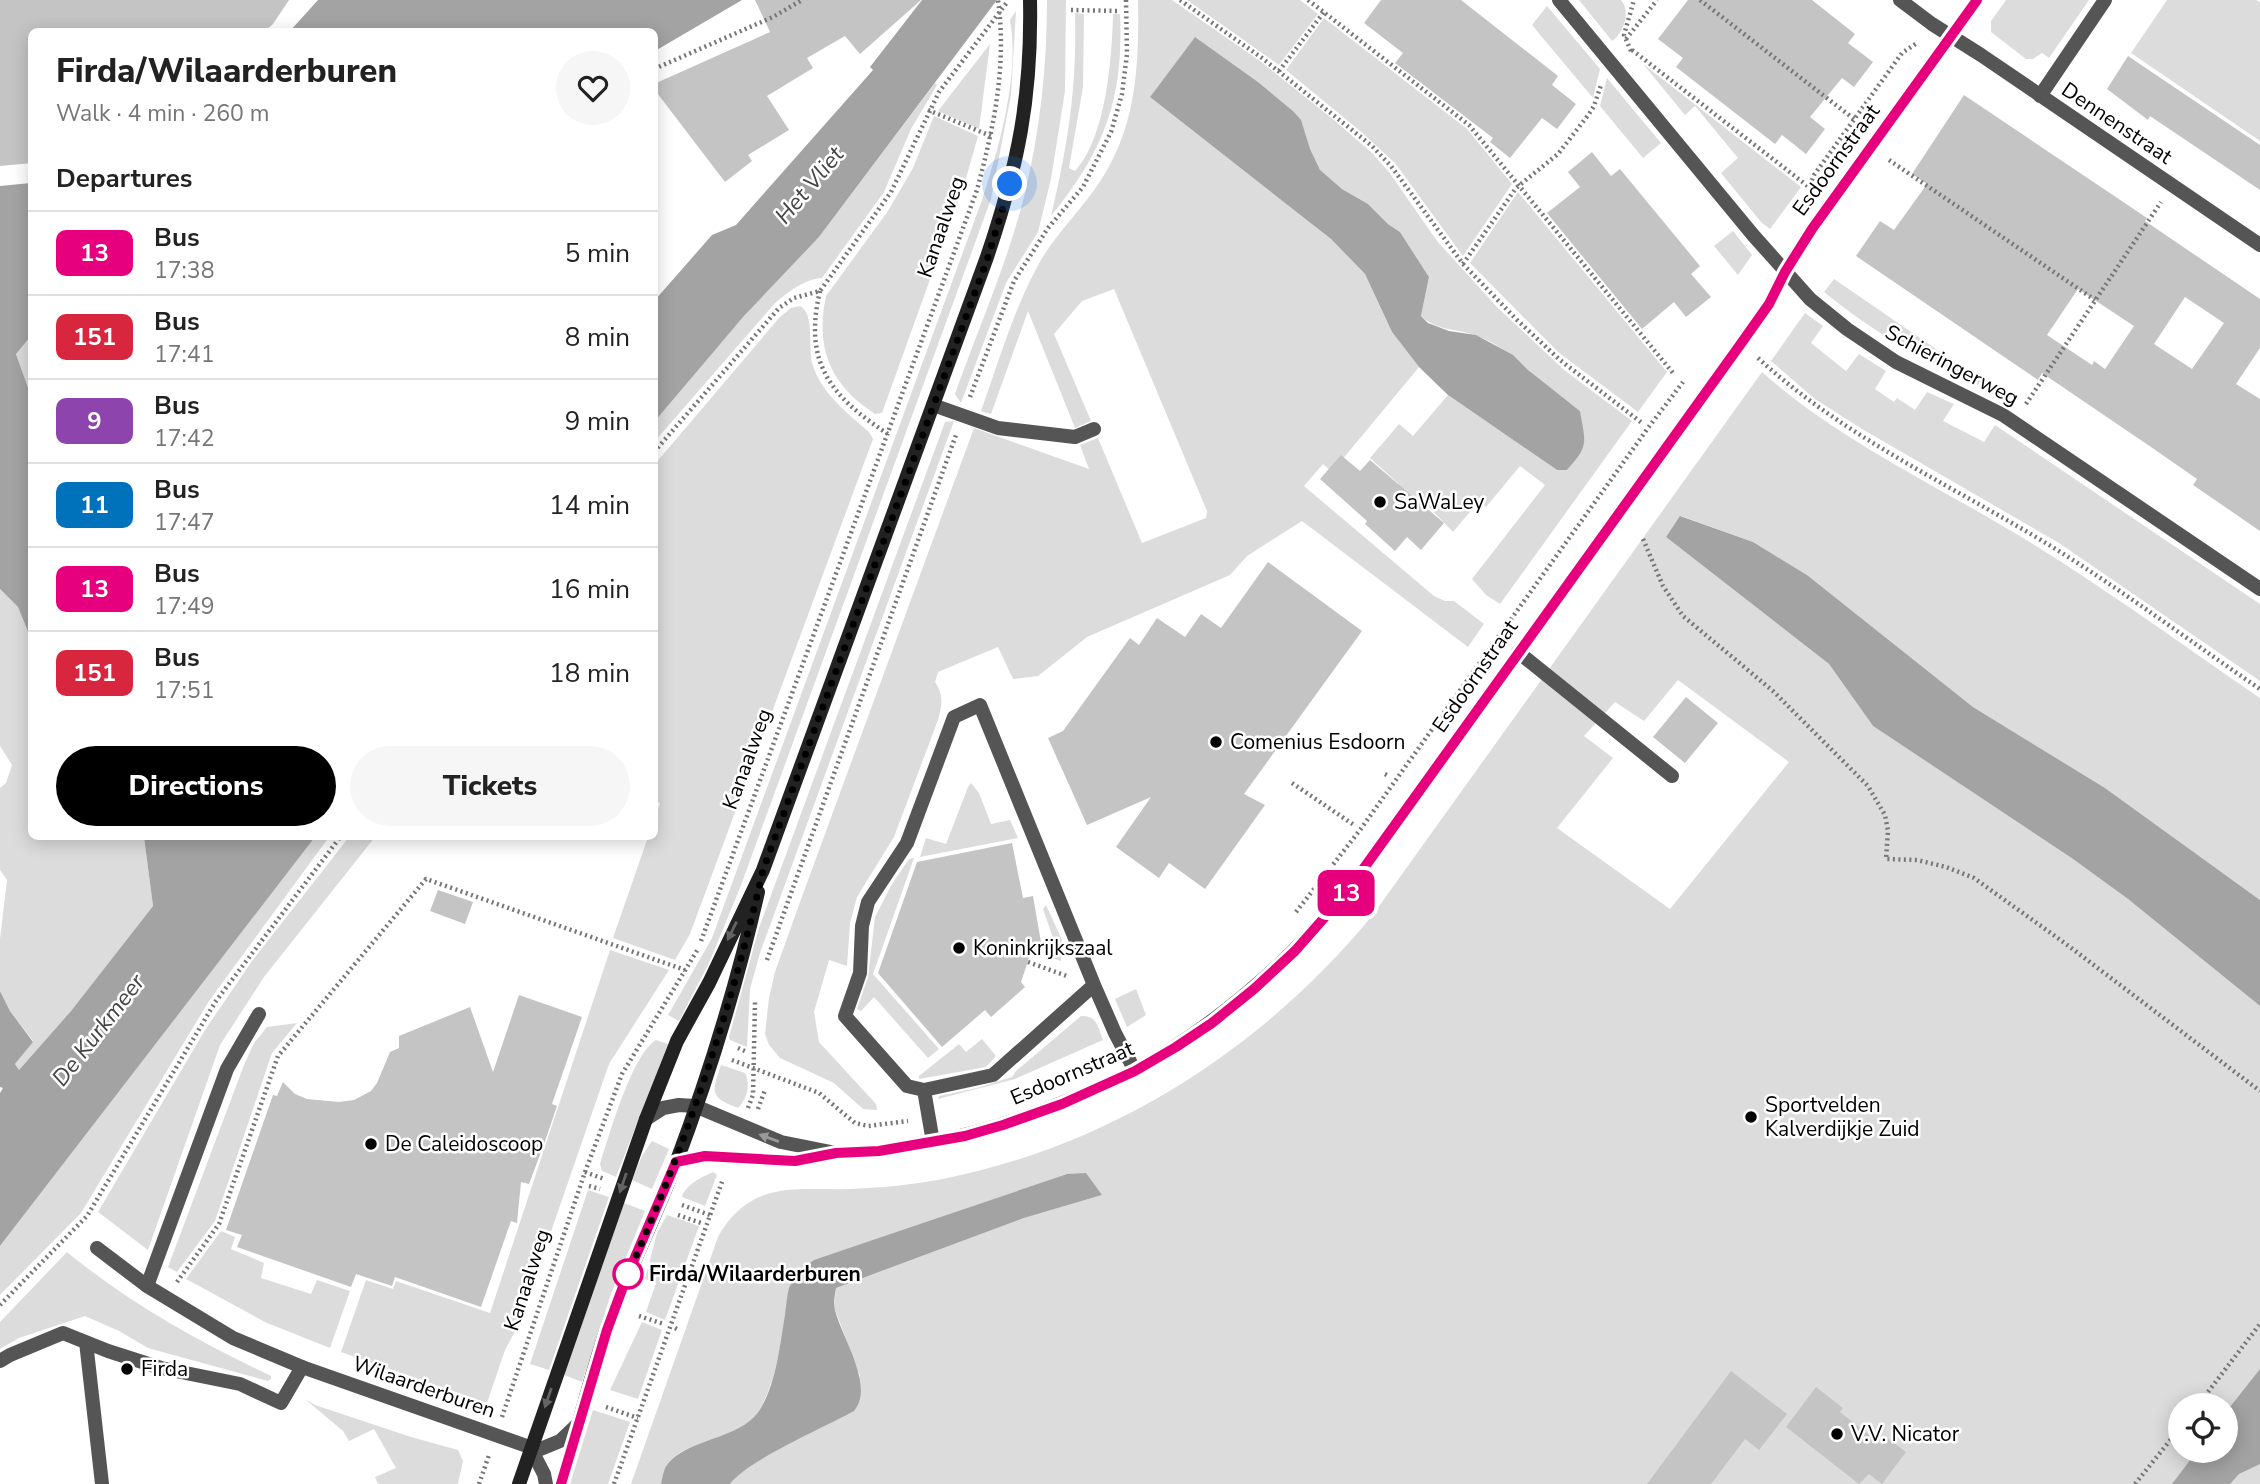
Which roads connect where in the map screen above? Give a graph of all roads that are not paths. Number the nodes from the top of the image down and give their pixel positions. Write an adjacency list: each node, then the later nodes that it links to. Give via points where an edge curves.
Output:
1 (1030, 0): 10 (main road, via 1030,64 1017,159 988,257)
2 (1559, 0): 9 (street, Schieringerweg)
3 (1900, 0): 6 (street, Dennenstraat)
4 (1978, 0): 6 (street, Esdoornstraat)
5 (2105, 0): 7 (street)
6 (1951, 37): 7 (street, Dennenstraat); 9 (street, Esdoornstraat)
7 (2040, 96): 8 (street, Dennenstraat)
8 (2260, 245)
9 (1785, 272): 12 (street, Schieringerweg, via 1810,299 1872,346 2003,415); 13 (street, Esdoornstraat, via 1769,304)
10 (933, 405): 11 (street, via 998,428 1075,436); 15 (main road)
11 (1094, 429)
12 (2260, 589)
13 (1518, 652): 14 (street); 18 (street, Esdoornstraat, via 1314,931 1212,1023)
14 (1672, 776)
15 (763, 870): 20 (main road, via 746,945); 21 (main road, one-way to 21, via 677,1041)
16 (1094, 985): 18 (street); 19 (street, via 993,1075); 19 (street, via 980,705 954,717 907,843 868,902 860,973 845,1016 907,1086)
17 (259, 1014): 26 (street, via 227,1069)
18 (1135, 1071): 22 (street, Esdoornstraat, via 1003,1125)
19 (924, 1090): 22 (street)
20 (695, 1106): 21 (street, Esdoornstraat, via 663,1108); 23 (street, Esdoornstraat, one-way to 20, via 781,1142); 24 (main road)
21 (646, 1119): 31 (main road, one-way to 31)
22 (933, 1142): 23 (street, Esdoornstraat)
23 (836, 1153): 24 (street, Esdoornstraat, via 795,1161 705,1156)
24 (676, 1162): 30 (main road, via 607,1330)
25 (97, 1248): 26 (street, Wilaarderburen)
26 (147, 1286): 29 (street, Wilaarderburen, via 233,1338)
27 (86, 1342): 28 (street, via 63,1333); 29 (street, via 161,1368 240,1384 281,1402); 32 (street)
28 (0, 1361)
29 (302, 1367): 31 (street, Wilaarderburen)
30 (580, 1422): 31 (street, via 550,1447); 35 (main road)
31 (531, 1449): 33 (main road); 34 (street)
32 (102, 1484)
33 (519, 1484)
34 (546, 1484)
35 (561, 1484)

